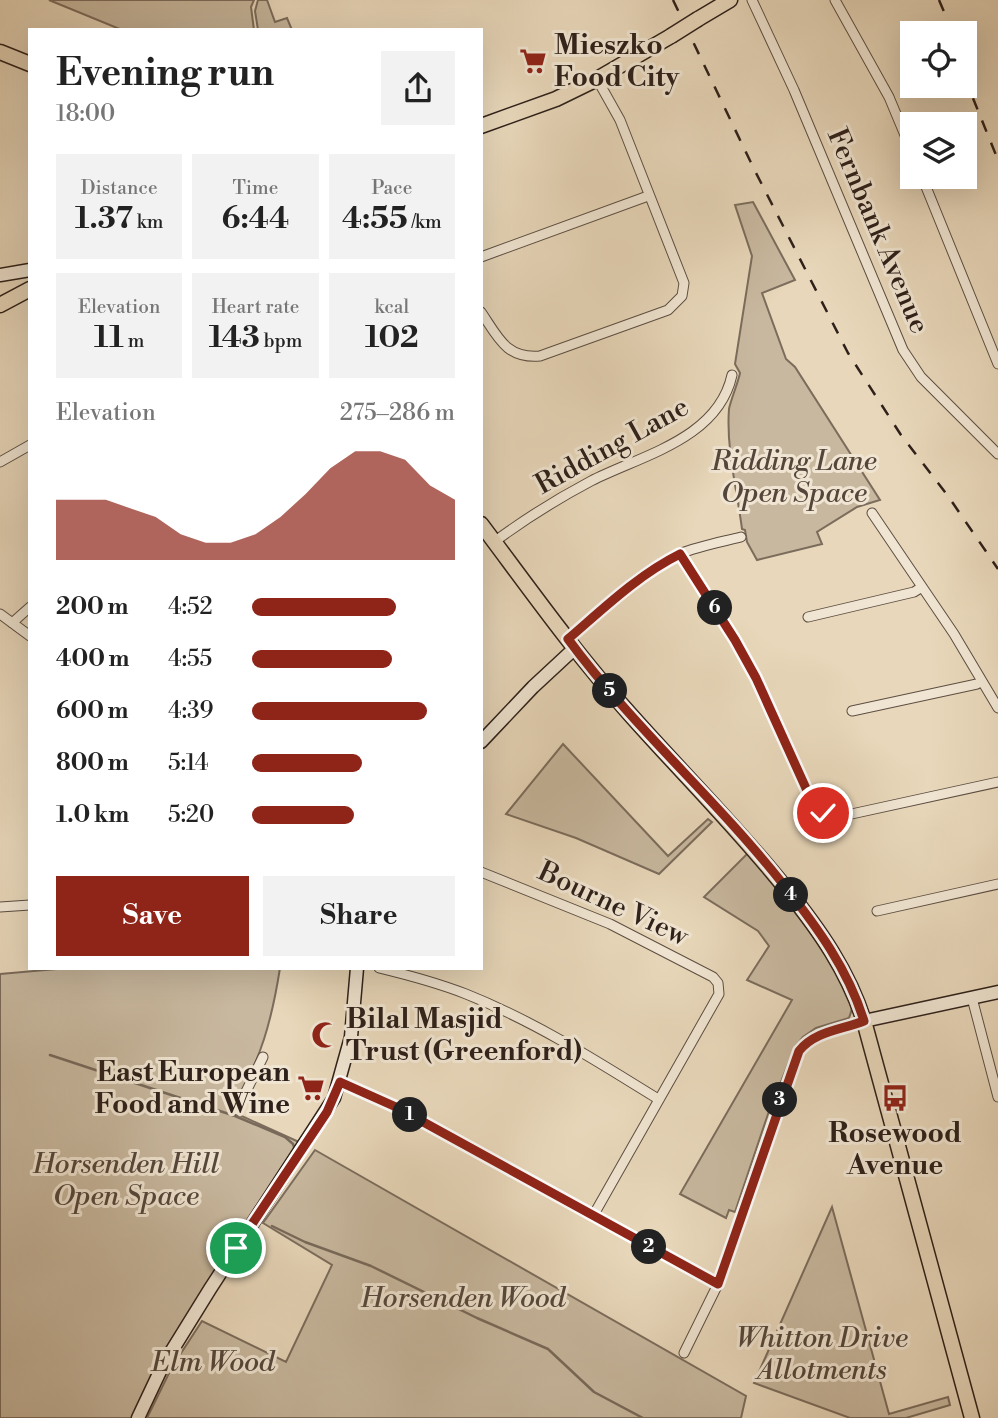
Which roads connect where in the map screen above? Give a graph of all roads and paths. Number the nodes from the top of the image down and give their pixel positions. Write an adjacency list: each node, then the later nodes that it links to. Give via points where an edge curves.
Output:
1 (730, 0): 6 (main road, bridge)
2 (752, 0): 20 (street, Fernbank Avenue, via 903,350 921,377)
3 (835, 0): 7 (street)
4 (0, 52): 5 (main road)
5 (28, 63)
6 (597, 79): 8 (main road); 10 (street, via 620,120)
7 (900, 123)
8 (483, 125)
9 (927, 189): 17 (street)
10 (648, 196): 11 (street); 16 (street, via 684,283 682,296 668,310 540,356 510,351)
11 (483, 256)
12 (28, 270): 13 (street)
13 (0, 275)
14 (28, 290): 15 (main road)
15 (0, 304)
16 (483, 315)
17 (998, 364)
18 (732, 375): 25 (street, Ridding Lane, via 723,400 705,423 569,493)
19 (28, 446): 21 (street)
20 (998, 454)
21 (0, 462)
22 (872, 513): 27 (street)
23 (483, 527): 25 (main road)
24 (741, 537): 26 (street)
25 (494, 542): 33 (main road)
26 (680, 554): 33 (street, via 631,584); 38 (street, via 746,659 814,806 823,813 847,815)
27 (922, 587): 30 (street); 34 (street)
28 (28, 609): 31 (street)
29 (0, 614): 31 (street)
30 (808, 617)
31 (12, 623): 32 (street)
32 (28, 635)
33 (571, 644): 37 (street); 48 (main road, via 794,898 845,971)
34 (982, 681): 35 (street); 36 (street)
35 (998, 708)
36 (852, 711)
37 (483, 739)
38 (998, 782)
39 (483, 873): 52 (street, Bourne View, via 610,923 713,977 719,994)
40 (998, 884): 43 (street)
41 (28, 905): 42 (street)
42 (0, 907)
43 (877, 911)
44 (357, 970): 50 (street, via 351,1037)
45 (386, 970): 52 (street, via 442,985 509,1013)
46 (998, 992): 47 (street)
47 (972, 998): 48 (street); 51 (street)
48 (864, 1021): 55 (street, via 819,1035 799,1051); 58 (main road)
49 (262, 1057): 53 (street)
50 (340, 1082): 54 (street, via 396,1107); 57 (street, via 327,1112 163,1365)
51 (998, 1097)
52 (658, 1100): 54 (street)
53 (237, 1110)
54 (593, 1216): 55 (street)
55 (718, 1284): 56 (street)
56 (684, 1353)
57 (138, 1418)
58 (972, 1418)

